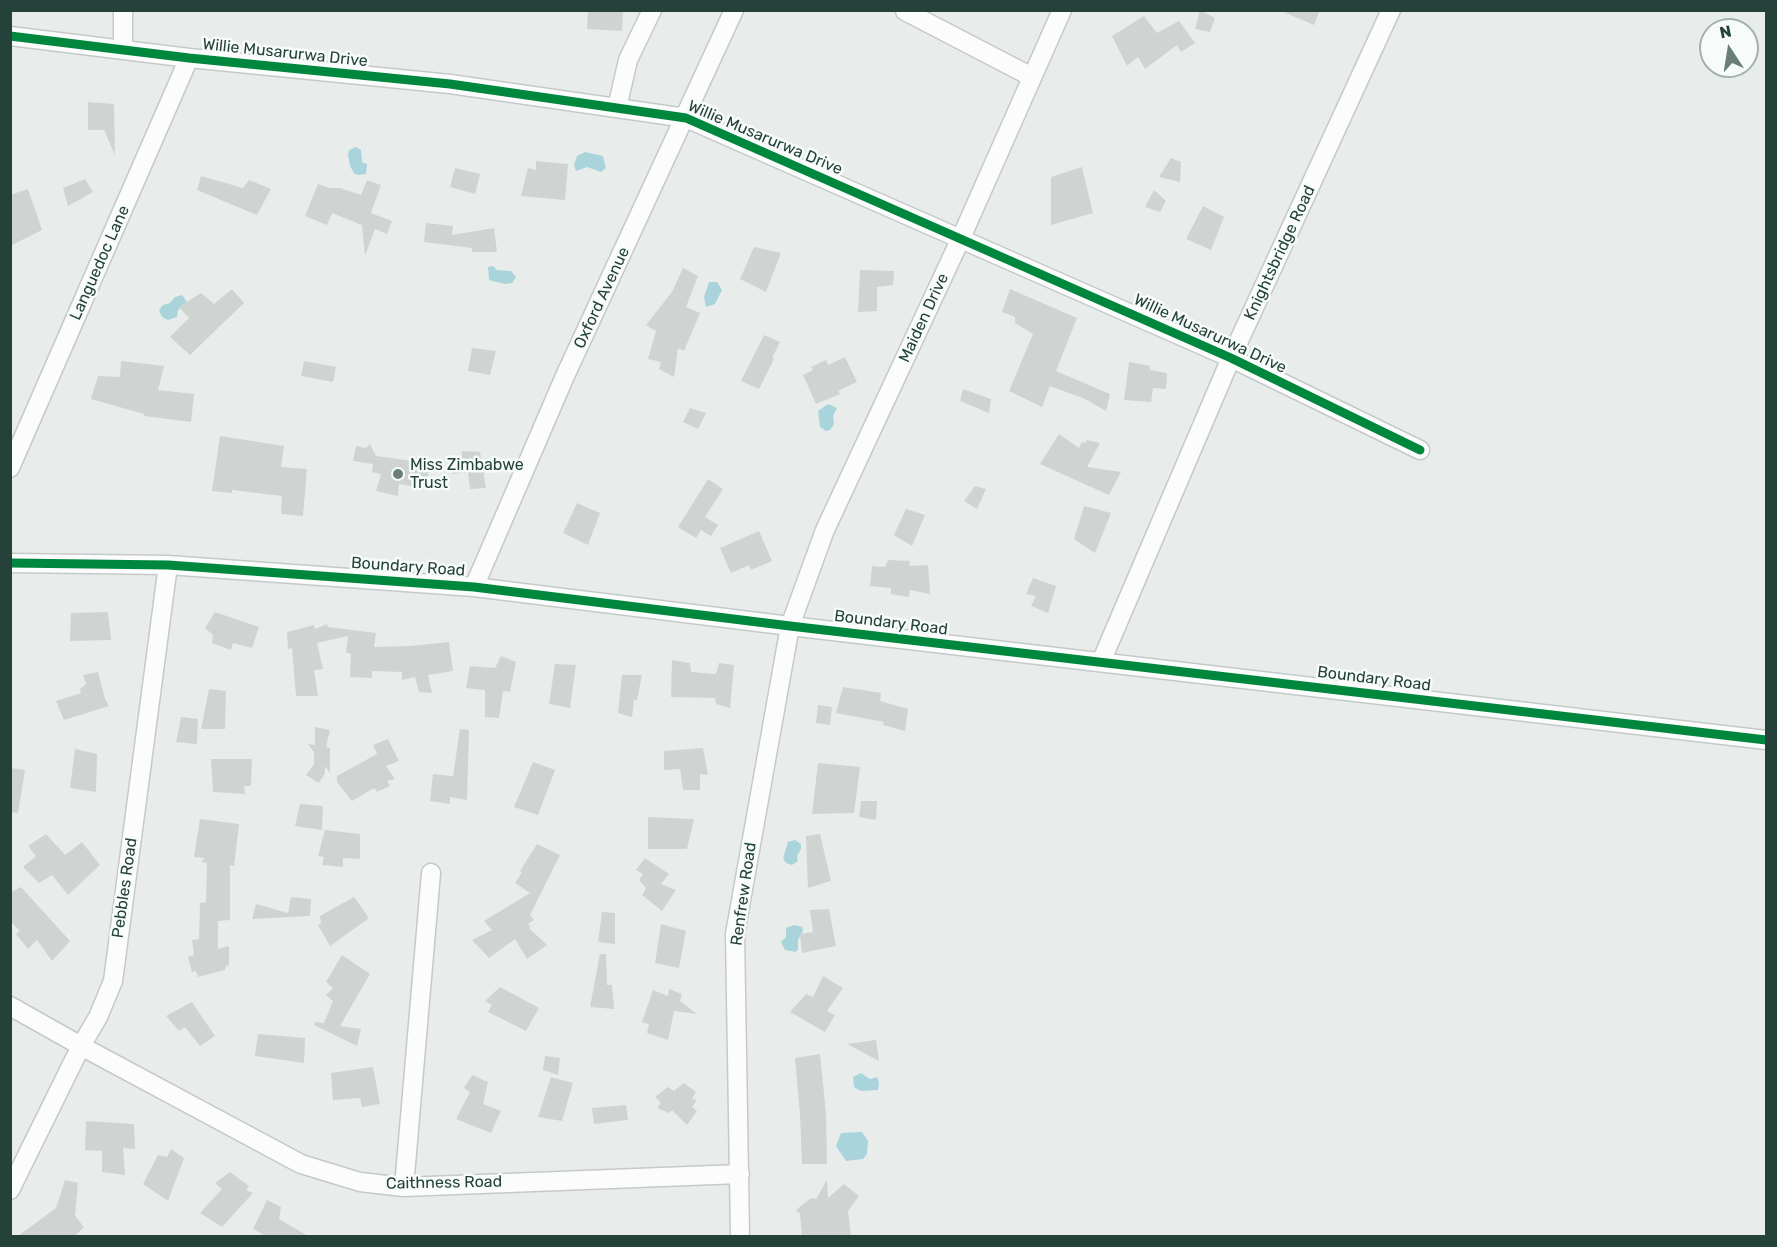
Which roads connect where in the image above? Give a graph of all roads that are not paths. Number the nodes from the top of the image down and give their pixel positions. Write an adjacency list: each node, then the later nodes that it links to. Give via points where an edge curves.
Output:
1 (123, 10): 8 (street)
2 (652, 10): 11 (street, via 628,60)
3 (734, 10): 12 (street, Oxford Avenue)
4 (1062, 10): 10 (street, Maiden Drive)
5 (1391, 10): 14 (street, Knightsbridge Road)
6 (905, 11): 10 (street)
7 (10, 36): 8 (street, Willie Musarurwa Drive)
8 (123, 50): 9 (street, Willie Musarurwa Drive)
9 (189, 58): 11 (street, Willie Musarurwa Drive, via 450,84); 16 (street, Languedoc Lane)
10 (1032, 77): 13 (street, Maiden Drive)
11 (617, 108): 12 (street, Willie Musarurwa Drive)
12 (686, 118): 13 (street, Willie Musarurwa Drive); 19 (street, Oxford Avenue, via 566,376)
13 (961, 238): 14 (street, Willie Musarurwa Drive); 20 (street, Maiden Drive, via 825,530)
14 (1231, 358): 15 (street, Willie Musarurwa Drive); 21 (street, Knightsbridge Road)
15 (1420, 450)
16 (10, 468)
17 (10, 563): 18 (street, Boundary Road)
18 (168, 565): 19 (street, Boundary Road); 25 (street, Pebbles Road, via 113,981)
19 (474, 587): 20 (street, Boundary Road)
20 (790, 626): 21 (street, Boundary Road); 26 (street, Renfrew Road, via 735,934)
21 (1101, 662): 22 (street, Boundary Road)
22 (1767, 740)
23 (431, 873): 27 (street)
24 (10, 1006): 25 (street, Caithness Road)
25 (81, 1046): 27 (street, Caithness Road, via 301,1164 360,1182); 28 (street, Pebbles Road)
26 (740, 1174): 27 (street, Caithness Road); 29 (street, Renfrew Road)
27 (404, 1187)
28 (10, 1190)
29 (740, 1236)

